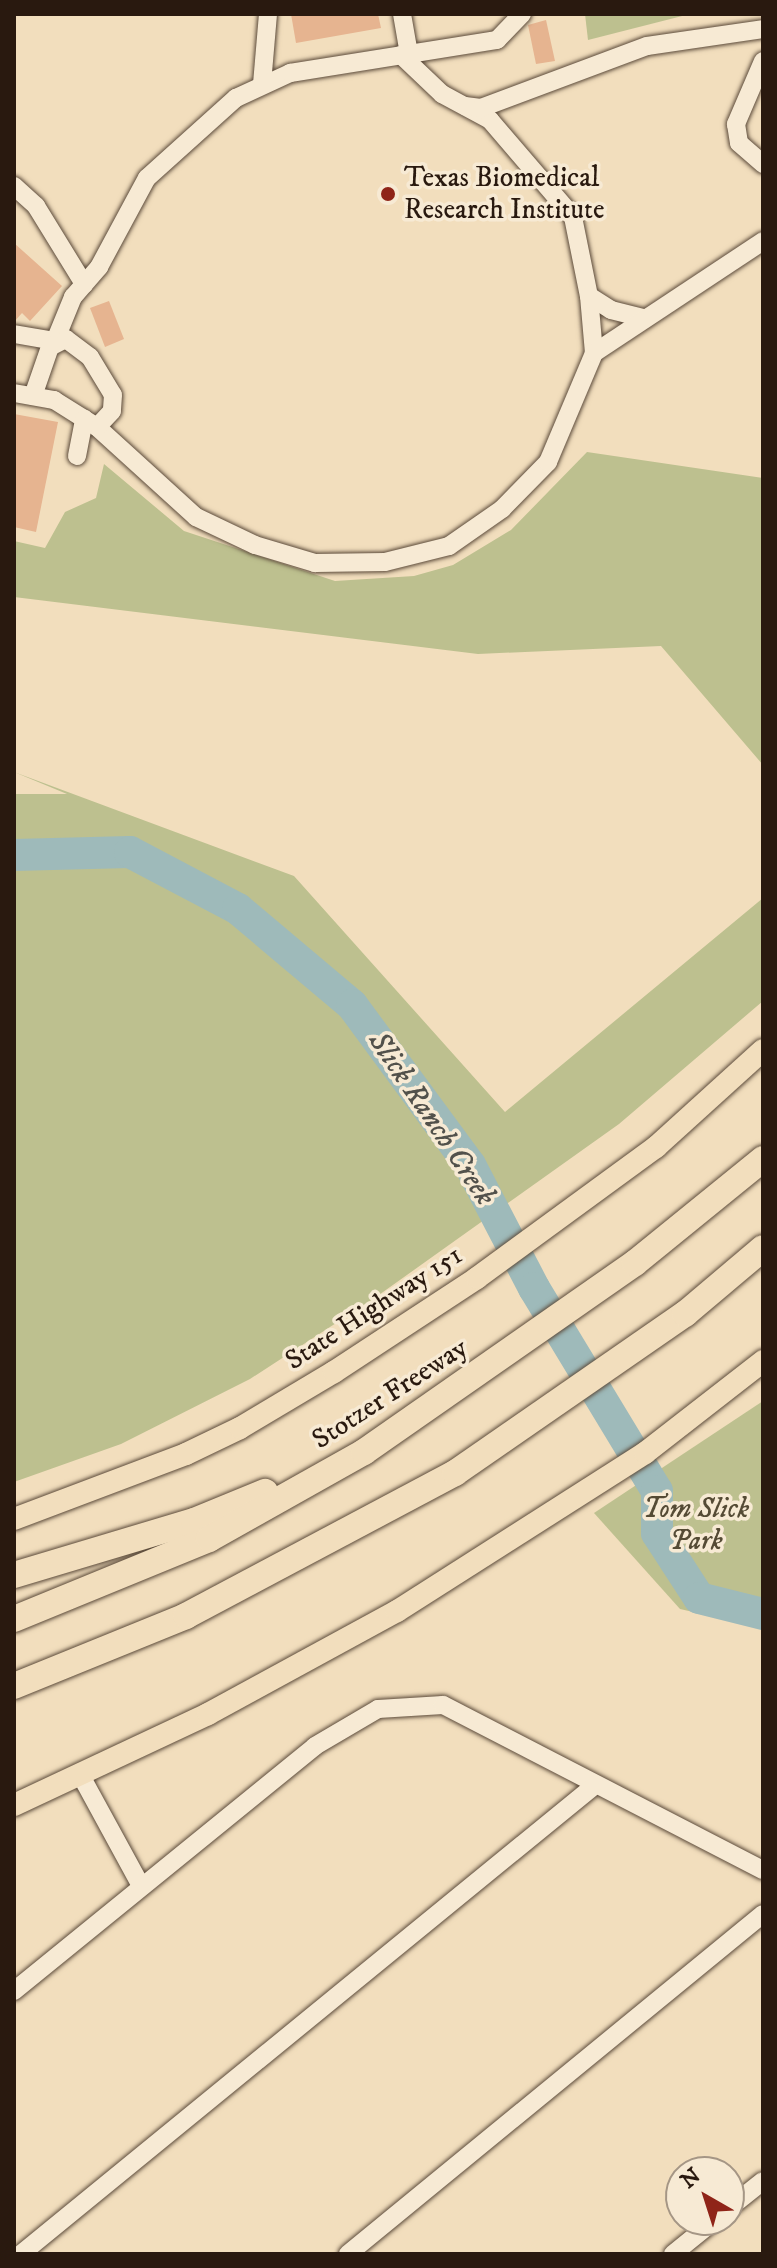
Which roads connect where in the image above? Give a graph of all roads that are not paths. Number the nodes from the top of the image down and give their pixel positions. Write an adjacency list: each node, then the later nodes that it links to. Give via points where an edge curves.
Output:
1 (268, 14): 7 (street)
2 (402, 14): 5 (street)
3 (522, 14): 5 (street, via 497,40)
4 (763, 29): 8 (street, via 647,46 481,108)
5 (405, 54): 7 (street, via 290,73); 8 (street, via 442,94)
6 (763, 61): 9 (street, via 736,124 739,143)
7 (262, 84): 12 (street, via 236,98 147,178 99,267)
8 (463, 106): 13 (street, via 490,120 573,217)
9 (763, 164)
10 (14, 186): 12 (street, via 36,206)
11 (763, 241): 14 (street)
12 (84, 284): 16 (street)
13 (589, 296): 14 (street, via 611,310); 17 (street)
14 (643, 318): 17 (street)
15 (14, 334): 16 (street)
16 (55, 341): 18 (street); 19 (street, via 66,339 78,348 108,381 112,411)
17 (594, 353): 19 (street, via 548,462 526,487 449,546 385,562 315,563 255,545 196,517)
18 (23, 395): 19 (street, via 54,400)
19 (90, 423): 20 (street)
20 (77, 456)
21 (763, 1050): 26 (main road, State Highway 151, via 656,1147 408,1323 240,1428 142,1473)
22 (763, 1159): 25 (highway, Stotzer Freeway, via 635,1263)
23 (763, 1248): 29 (highway, via 685,1314 455,1473 186,1616)
24 (763, 1361): 30 (main road, via 536,1525 283,1675)
25 (364, 1452): 27 (highway, via 194,1521); 28 (highway, Stotzer Freeway, via 209,1539)
26 (14, 1519)
27 (14, 1575)
28 (14, 1619)
29 (14, 1686)
30 (80, 1774): 32 (main road); 34 (street)
31 (595, 1785): 33 (street); 34 (street, via 513,1737 443,1705 378,1709 315,1746); 40 (street)
32 (14, 1805)
33 (763, 1870)
34 (141, 1886): 36 (street)
35 (763, 1914): 41 (street)
36 (14, 1991)
37 (763, 2181): 38 (street)
38 (745, 2195)
39 (695, 2236): 42 (street)
40 (21, 2254)
41 (348, 2254)
42 (673, 2254)

